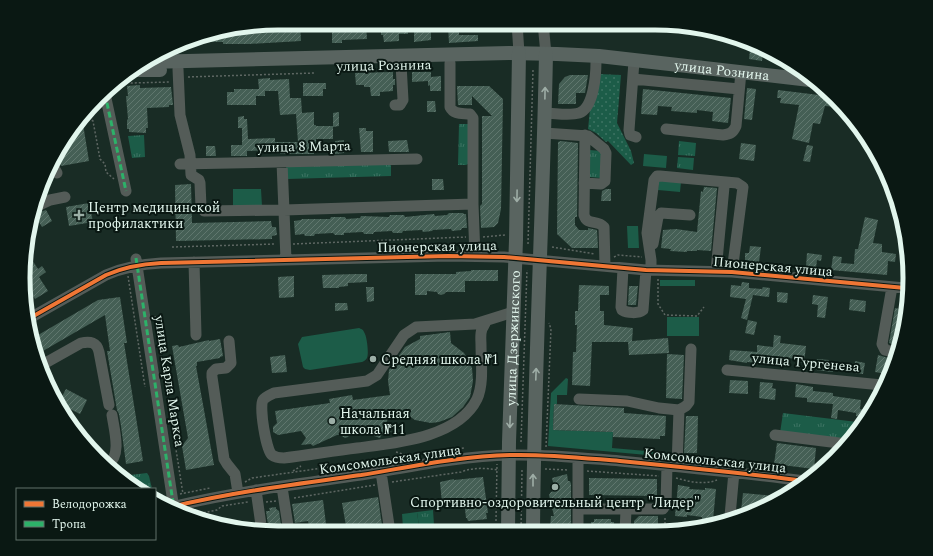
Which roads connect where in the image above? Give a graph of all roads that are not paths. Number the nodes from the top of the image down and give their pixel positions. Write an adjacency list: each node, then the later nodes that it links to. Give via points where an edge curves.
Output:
1 (517, 30): 3 (street, улица Дзержинского)
2 (544, 30): 4 (street, улица Дзержинского)
3 (519, 57): 4 (main road, улица Рознина); 7 (main road, улица Рознина); 8 (main road, улица Рознина); 35 (main road, улица Дзержинского, one-way to 35)
4 (546, 57): 5 (main road, улица Рознина); 6 (main road, улица Рознина, via 599,56); 18 (main road, улица Дзержинского, one-way to 4)
5 (596, 61): 6 (main road, улица Рознина); 18 (street, via 594,88 584,110 577,113)
6 (634, 61): 11 (main road, улица Рознина); 13 (street)
7 (156, 62)
8 (450, 63): 9 (main road, улица Рознина); 31 (street, via 451,110 458,114 470,114 473,118)
9 (402, 64): 12 (main road, улица Рознина); 17 (street, via 403,100 400,105)
10 (142, 71): 12 (main road, улица Рознина)
11 (741, 72): 14 (main road, улица Рознина); 15 (street)
12 (178, 73): 25 (street, via 180,115 190,155)
13 (633, 79): 15 (street); 22 (street, via 628,130 630,135)
14 (803, 79)
15 (739, 89): 19 (street, via 736,126 729,134)
16 (106, 100): 28 (street)
17 (395, 105)
18 (544, 113): 20 (main road, улица Дзержинского)
19 (666, 129)
20 (544, 133): 21 (street); 36 (main road, улица Дзержинского)
21 (585, 135): 26 (street); 26 (street, via 605,151 606,178 601,184)
22 (636, 137)
23 (417, 159): 24 (street, улица 8 Марта)
24 (282, 162): 25 (street, улица 8 Марта); 32 (street)
25 (185, 164): 32 (street, via 191,175 199,180 201,207 204,211)
26 (584, 183): 40 (street, via 584,218 588,222 602,224 605,230)
27 (724, 187): 43 (street)
28 (126, 191)
29 (65, 197): 30 (street)
30 (41, 204)
31 (473, 204): 32 (street); 34 (street)
32 (284, 210): 37 (street)
33 (690, 215): 42 (street, via 663,212 659,215)
34 (475, 256): 35 (street, Пионерская улица); 37 (street, Пионерская улица)
35 (515, 257): 36 (street, Пионерская улица); 47 (main road, улица Дзержинского)
36 (540, 259): 40 (street, Пионерская улица); 62 (main road, улица Дзержинского, one-way to 36)
37 (286, 260): 38 (street, Пионерская улица)
38 (194, 262): 39 (street, Пионерская улица); 50 (street)
39 (133, 264): 48 (street, Пионерская улица, via 106,275); 72 (street, улица Карла Маркса)
40 (605, 266): 41 (street, Пионерская улица)
41 (623, 268): 42 (street, Пионерская улица); 42 (street, via 621,307 627,312 643,310)
42 (651, 269): 43 (street, Пионерская улица); 44 (street, via 648,233 655,178 660,176 740,185 743,190)
43 (716, 271): 44 (street, Пионерская улица)
44 (732, 272): 45 (street, Пионерская улица)
45 (892, 287): 46 (street, Пионерская улица); 53 (street, via 882,344 885,350)
46 (902, 288)
47 (514, 312): 49 (street); 61 (main road, улица Дзержинского, one-way to 61)
48 (33, 316)
49 (486, 321): 49 (street, via 481,338 481,385 478,398 471,409 450,425 428,435 395,443 284,458 272,455 268,449 262,408 263,400 268,396 274,393 367,380 377,375 404,335 416,327 475,324)
50 (196, 335)
51 (229, 341): 70 (street, via 231,364 226,368 216,369 212,377 224,459 235,474)
52 (691, 349): 58 (street, via 689,402)
53 (892, 351)
54 (45, 363): 64 (street, via 81,344 88,342 98,347 111,410 116,451)
55 (727, 370): 56 (street, улица Тургенева)
56 (879, 384)
57 (579, 399): 58 (street, via 627,401)
58 (679, 410): 65 (street)
59 (775, 436): 60 (street)
60 (840, 443)
61 (509, 449): 62 (street, Комсомольская улица); 66 (street, Комсомольская улица); 80 (main road, улица Дзержинского, via 503,470)
62 (534, 455): 63 (street, Комсомольская улица); 81 (main road, улица Дзержинского, one-way to 62)
63 (578, 458): 65 (street, Комсомольская улица); 74 (street)
64 (112, 462)
65 (670, 469): 67 (street, Комсомольская улица); 75 (street, via 666,504 663,508)
66 (381, 472): 69 (street, Комсомольская улица); 79 (street)
67 (734, 472): 68 (street, Комсомольская улица); 76 (street)
68 (797, 481)
69 (282, 487): 71 (street, Комсомольская улица); 78 (street)
70 (237, 488): 71 (street, Комсомольская улица); 73 (street, Комсомольская улица)
71 (256, 490): 77 (street)
72 (172, 502)
73 (179, 505)
74 (578, 509): 75 (street); 82 (street)
75 (626, 510): 83 (street)
76 (730, 515)
77 (261, 525)
78 (288, 526)
79 (389, 526)
80 (508, 526)
81 (533, 526)
82 (578, 526)
83 (625, 526)

